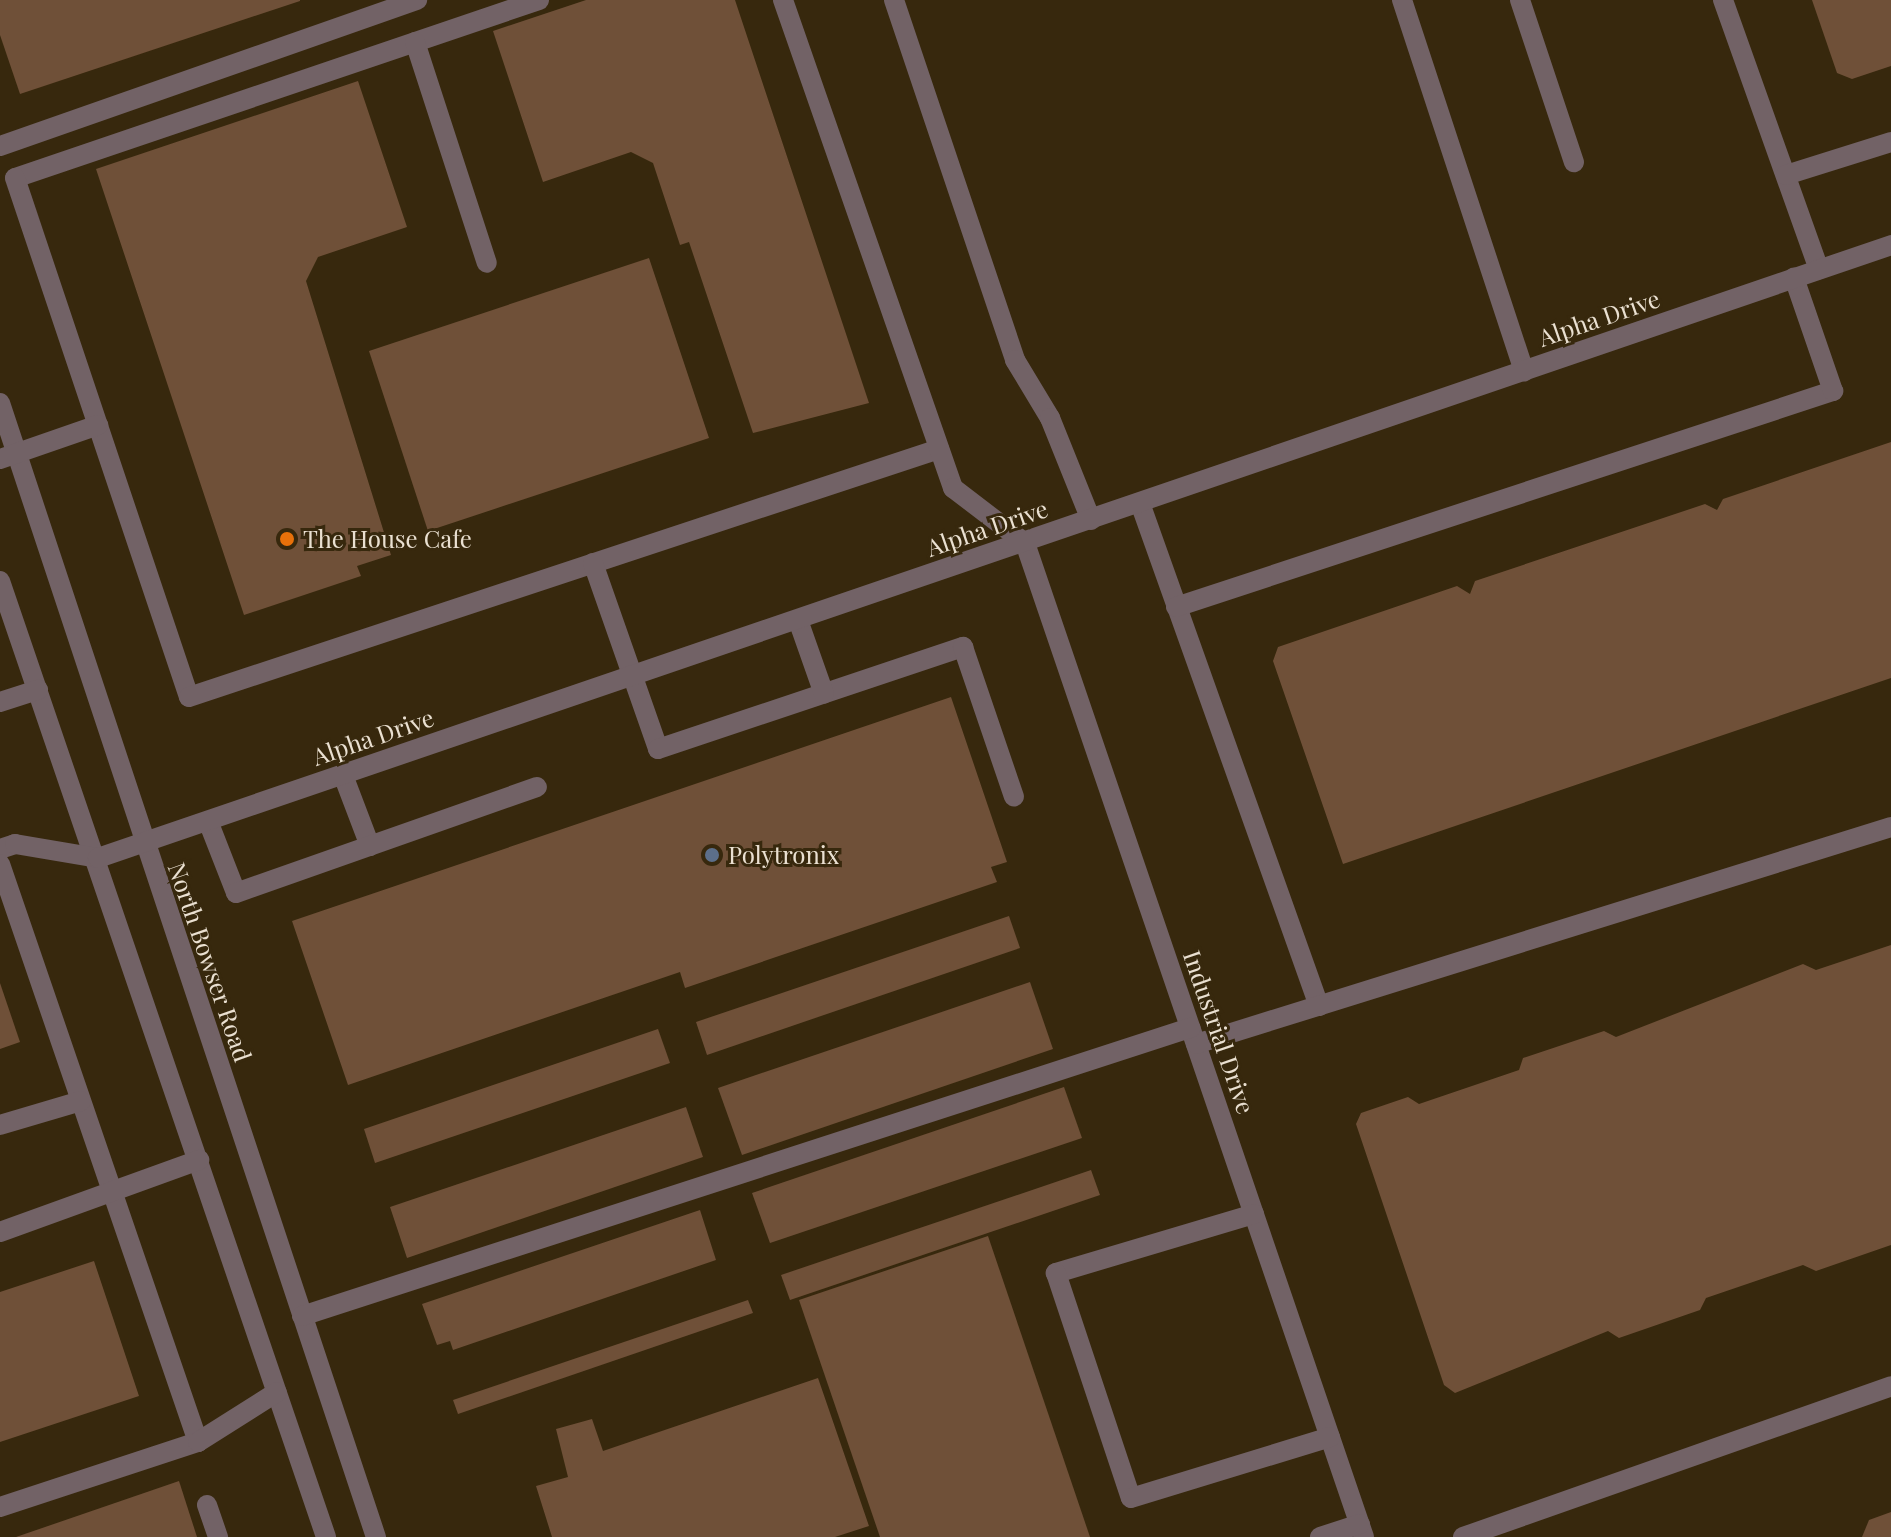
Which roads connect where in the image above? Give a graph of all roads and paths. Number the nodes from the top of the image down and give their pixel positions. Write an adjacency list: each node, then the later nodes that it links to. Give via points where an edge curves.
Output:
1 (417, 0): 10 (street)
2 (539, 0): 8 (street)
3 (783, 0): 20 (street)
4 (894, 0): 23 (street, via 1015,360 1050,418)
5 (1402, 0): 17 (street)
6 (1520, 0): 11 (street)
7 (1723, 0): 12 (street)
8 (415, 42): 14 (street); 19 (street, via 15,178)
9 (1891, 142): 12 (street)
10 (0, 146)
11 (1574, 162)
12 (1786, 175): 15 (street)
13 (1891, 245): 15 (street, Alpha Drive)
14 (487, 263)
15 (1819, 269): 16 (street, Alpha Drive)
16 (1794, 278): 17 (street, Alpha Drive); 27 (street, via 1833,391)
17 (1524, 371): 22 (street, Alpha Drive)
18 (0, 403): 21 (street, North Bowser Road)
19 (98, 425): 21 (street); 25 (street, via 189,697)
20 (939, 449): 24 (street, via 953,488); 25 (street)
21 (8, 456): 38 (street, North Bowser Road)
22 (1140, 503): 23 (street, Alpha Drive); 27 (street)
23 (1091, 520): 24 (street, Alpha Drive)
24 (1025, 543): 28 (street, Alpha Drive); 44 (street, Industrial Drive)
25 (593, 563): 29 (street)
26 (0, 581): 30 (street)
27 (1176, 607): 43 (street)
28 (798, 620): 29 (street, Alpha Drive); 31 (street)
29 (634, 676): 31 (street, via 658,749); 33 (street, Alpha Drive)
30 (38, 690): 32 (street); 41 (street)
31 (824, 694): 35 (street, via 963,647)
32 (0, 702)
33 (343, 775): 36 (street, Alpha Drive); 39 (street)
34 (537, 787): 39 (street)
35 (1014, 797)
36 (208, 821): 38 (street, Alpha Drive); 39 (street, via 236,893)
37 (1891, 827): 43 (street)
38 (143, 843): 41 (street, Alpha Drive); 51 (street, North Bowser Road)
39 (370, 846)
40 (0, 849): 41 (street, via 15,844)
41 (98, 858): 47 (street)
42 (0, 864): 45 (street)
43 (1319, 1006): 44 (street)
44 (1193, 1036): 49 (street, Industrial Drive); 51 (street)
45 (81, 1101): 46 (street); 48 (street)
46 (0, 1125)
47 (199, 1160): 48 (street); 53 (street)
48 (113, 1195): 50 (street); 55 (street)
49 (1254, 1214): 54 (street, Industrial Drive); 54 (street, via 1056,1273 1131,1498)
50 (0, 1232)
51 (302, 1316): 61 (street, North Bowser Road)
52 (1891, 1386): 63 (street)
53 (277, 1392): 55 (street); 60 (street)
54 (1330, 1437): 58 (street, Industrial Drive)
55 (198, 1442): 57 (street)
56 (207, 1505): 59 (street)
57 (0, 1507)
58 (1362, 1530): 62 (street)
59 (218, 1537)
60 (326, 1537)
61 (376, 1537)
62 (1320, 1537)
63 (1463, 1537)

